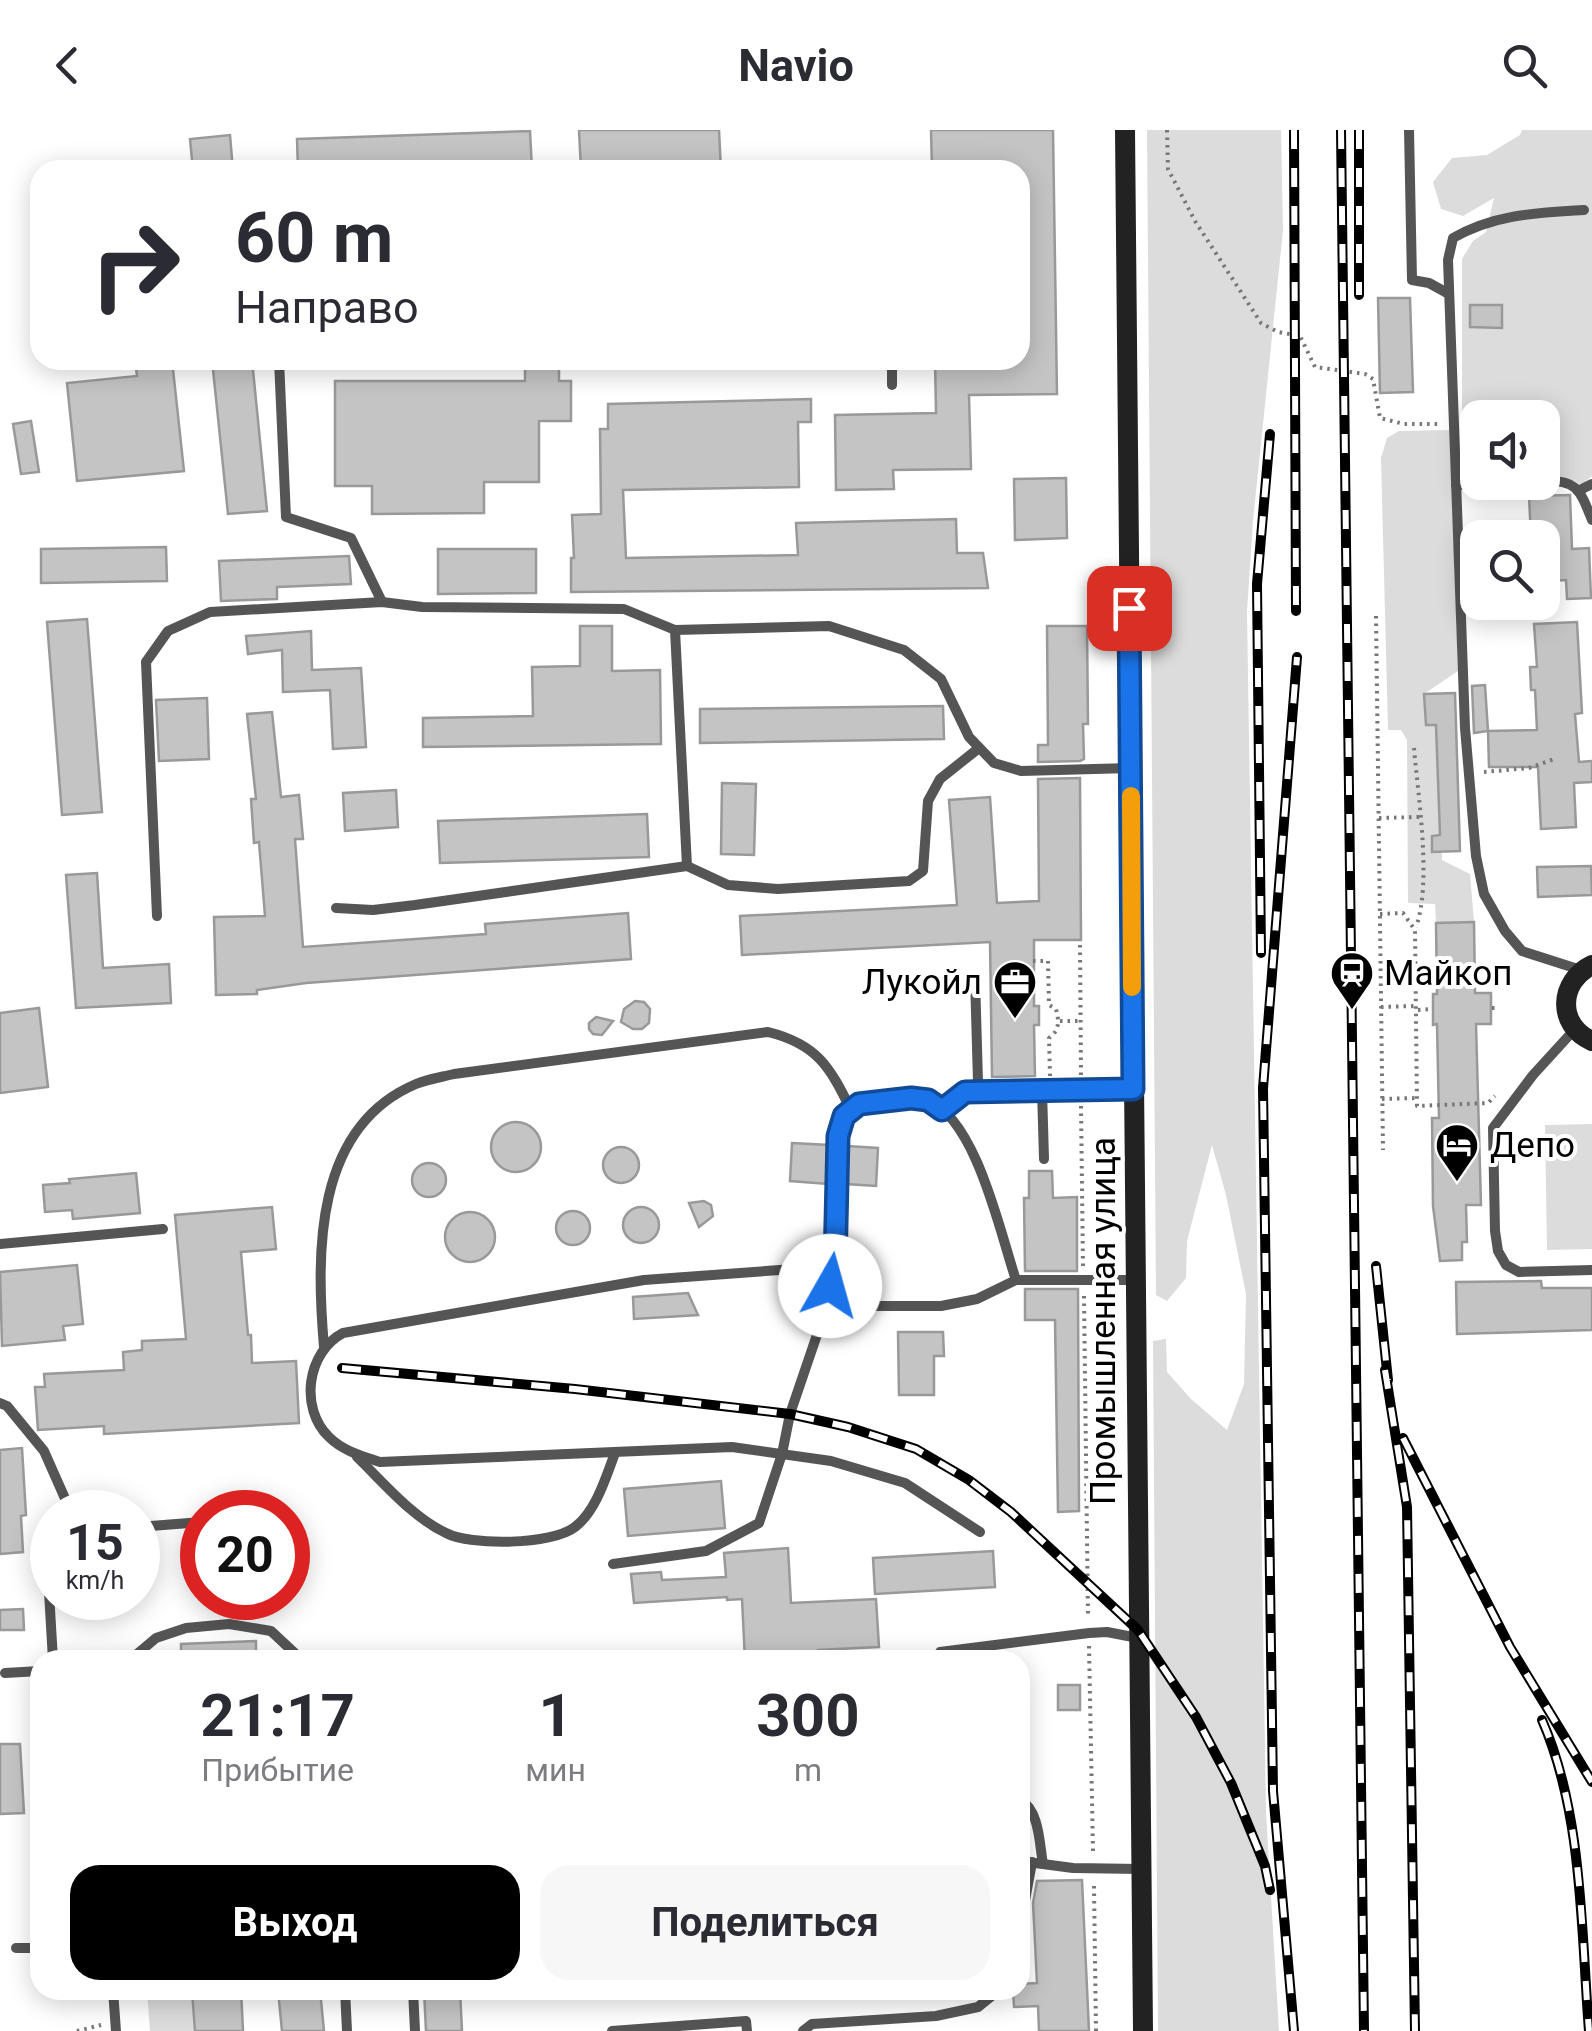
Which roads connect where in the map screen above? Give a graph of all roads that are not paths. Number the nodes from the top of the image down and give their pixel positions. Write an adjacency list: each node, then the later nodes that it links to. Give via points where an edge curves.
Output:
1 (1125, 130): 17 (main road, Промышленная улица)
2 (1409, 130): 4 (lane, via 1412,280)
3 (1584, 210): 4 (lane, via 1516,214 1452,238)
4 (1449, 294): 10 (lane)
5 (279, 370): 14 (lane, via 286,517 351,538)
6 (892, 370): 7 (lane)
7 (892, 385)
8 (1560, 480): 12 (lane)
9 (1592, 484): 12 (lane)
10 (1456, 485): 11 (lane); 21 (lane, via 1469,774 1484,894 1522,952)
11 (1460, 485)
12 (1578, 491): 13 (lane)
13 (1592, 520)
14 (382, 602): 15 (lane, via 624,609); 20 (lane, via 210,612 168,631 146,662)
15 (675, 630): 16 (lane, via 830,626 904,650 942,679); 18 (lane)
16 (979, 748): 17 (lane, via 994,763 1021,771); 18 (lane, via 940,779 928,801 923,871 909,881 778,889 728,884)
17 (1130, 768): 24 (main road, Промышленная улица)
18 (686, 866): 19 (lane, via 415,905)
19 (336, 908)
20 (156, 916)
21 (1587, 968): 23 (main road, via 1566,992 1568,1018)
22 (975, 977): 26 (lane, via 978,1082)
23 (1584, 1035): 33 (lane, via 1532,1075 1493,1128 1495,1230 1506,1265 1519,1272)
24 (1133, 1089): 25 (lane); 35 (main road, Промышленная улица)
25 (1046, 1090): 26 (lane); 29 (lane)
26 (965, 1092): 28 (lane)
27 (851, 1110): 28 (lane, via 911,1098); 32 (lane, via 838,1136); 37 (lane, via 818,1055 794,1038 768,1032 417,1083 360,1126 333,1178 321,1265)
28 (942, 1110): 34 (lane, via 968,1140)
29 (1044, 1159)
30 (162, 1229): 31 (lane)
31 (0, 1244)
32 (835, 1266): 36 (lane); 37 (lane, via 644,1280 343,1334)
33 (1592, 1270)
34 (1016, 1280): 35 (lane); 36 (lane, via 978,1299 941,1306)
35 (1135, 1280): 46 (main road, Промышленная улица)
36 (825, 1306): 41 (lane)
37 (324, 1347): 39 (lane, via 313,1368 316,1416 328,1436)
38 (0, 1403): 42 (lane, via 44,1451)
39 (353, 1453): 40 (lane, via 380,1462); 40 (lane, via 448,1535 513,1541 574,1528 593,1504)
40 (614, 1453): 41 (lane, via 732,1448)
41 (782, 1454): 43 (lane, via 831,1460 904,1482); 44 (lane, via 759,1523 706,1551)
42 (61, 1490)
43 (980, 1532)
44 (612, 1564)
45 (50, 1620): 47 (lane)
46 (1138, 1638): 50 (lane, via 1089,1633); 55 (main road, Промышленная улица)
47 (52, 1650)
48 (142, 1650): 49 (lane, via 186,1628 230,1624 270,1631)
49 (291, 1650)
50 (956, 1650)
51 (30, 1672): 52 (lane)
52 (5, 1673)
53 (1030, 1808): 54 (lane)
54 (1032, 1862): 55 (lane)
55 (1141, 1869): 69 (main road, Промышленная улица)
56 (16, 1948): 57 (lane)
57 (30, 1948)
58 (114, 2000): 62 (lane)
59 (345, 2000): 64 (lane)
60 (413, 2000): 65 (lane)
61 (987, 2000): 68 (lane, via 936,2016 812,2024)
62 (116, 2028)
63 (676, 2028): 66 (lane); 67 (lane, via 746,2021)
64 (347, 2031)
65 (415, 2031)
66 (612, 2031)
67 (747, 2031)
68 (804, 2031)
69 (1143, 2031)

